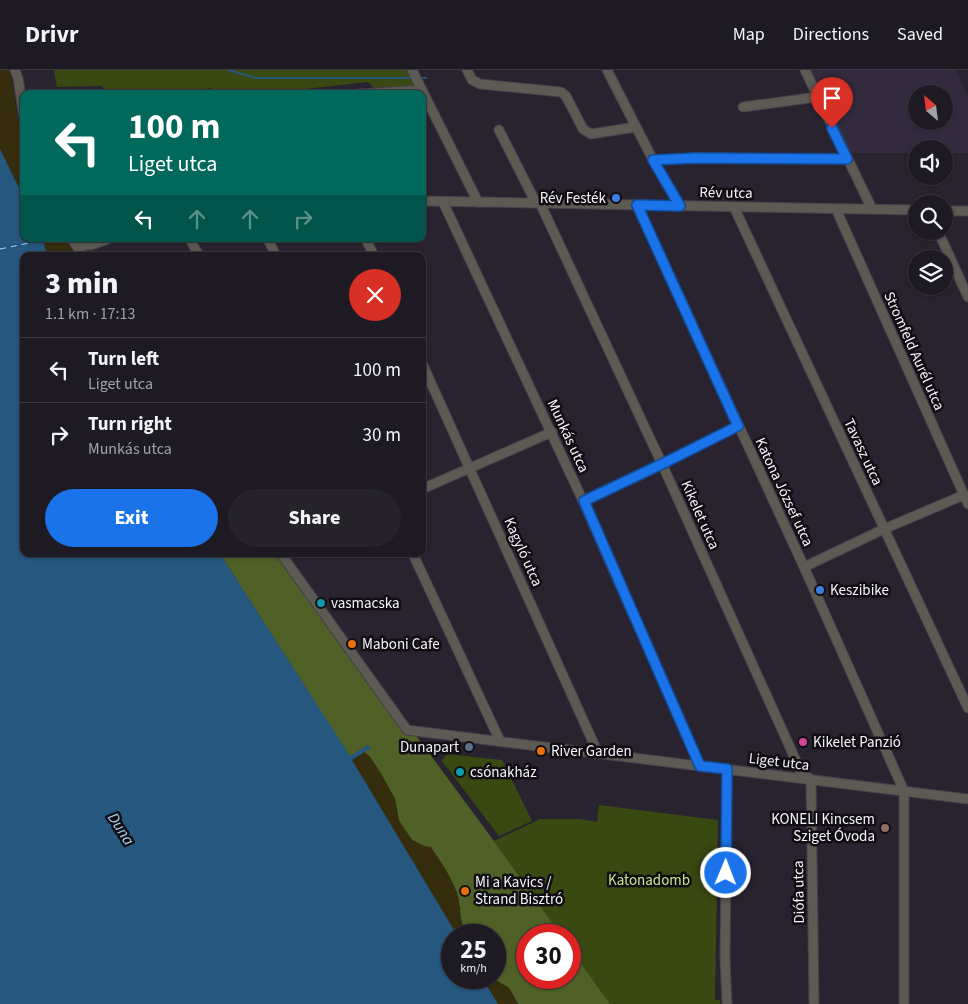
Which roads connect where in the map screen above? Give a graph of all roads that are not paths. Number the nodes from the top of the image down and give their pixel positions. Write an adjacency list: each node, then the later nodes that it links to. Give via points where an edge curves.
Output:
1 (15, 70): 7 (street)
2 (412, 70): 6 (street)
3 (467, 70): 11 (street, via 472,80 480,84 561,92 583,129 591,134)
4 (607, 70): 11 (street)
5 (805, 70): 8 (street)
6 (421, 90)
7 (20, 91)
8 (817, 97): 10 (street); 13 (street)
9 (426, 100): 17 (street)
10 (743, 106)
11 (636, 127): 14 (street)
12 (499, 130): 18 (street)
13 (847, 159): 14 (street); 23 (street)
14 (653, 160): 20 (street)
15 (426, 201): 16 (street, Rév utca)
16 (443, 202): 17 (street, Rév utca); 33 (street, Munkás utca)
17 (478, 202): 18 (street, Rév utca)
18 (538, 203): 19 (street, Rév utca); 34 (street, Kikelet utca)
19 (637, 205): 20 (street, Rév utca); 32 (street, Katona József utca)
20 (680, 206): 21 (street, Rév utca)
21 (734, 207): 22 (street, Rév utca); 40 (street, Tavasz utca)
22 (836, 209): 23 (street, Rév utca); 37 (street, Stromfeld Aurél utca)
23 (872, 209): 24 (street, Rév utca)
24 (908, 210)
25 (953, 211): 26 (street)
26 (968, 211)
27 (942, 240): 30 (street)
28 (74, 242): 29 (street, via 91,245)
29 (100, 242)
30 (968, 297)
31 (426, 372): 35 (street, Kagyló utca)
32 (738, 426): 34 (street); 43 (street, Katona József utca)
33 (552, 432): 35 (street); 38 (street, Munkás utca)
34 (662, 464): 38 (street); 49 (street, Kikelet utca, via 802,774)
35 (470, 468): 36 (street); 46 (street, Kagyló utca)
36 (426, 487)
37 (964, 495): 39 (street, Stromfeld Aurél utca); 40 (street)
38 (584, 501): 47 (street, Munkás utca)
39 (968, 504)
40 (884, 530): 43 (street); 44 (street, Tavasz utca)
41 (285, 557): 45 (street, Liget utca, via 407,730)
42 (415, 557): 45 (street)
43 (804, 567): 50 (street, Katona József utca)
44 (968, 708)
45 (500, 741): 46 (street, Liget utca)
46 (598, 753): 47 (street, Liget utca)
47 (700, 766): 48 (street, Liget utca)
48 (727, 769): 49 (street, Liget utca); 52 (street)
49 (811, 780): 50 (street, Liget utca); 53 (street, Diófa utca)
50 (904, 791): 51 (street, Liget utca); 54 (street)
51 (968, 799)
52 (727, 1004)
53 (814, 1004)
54 (904, 1004)

